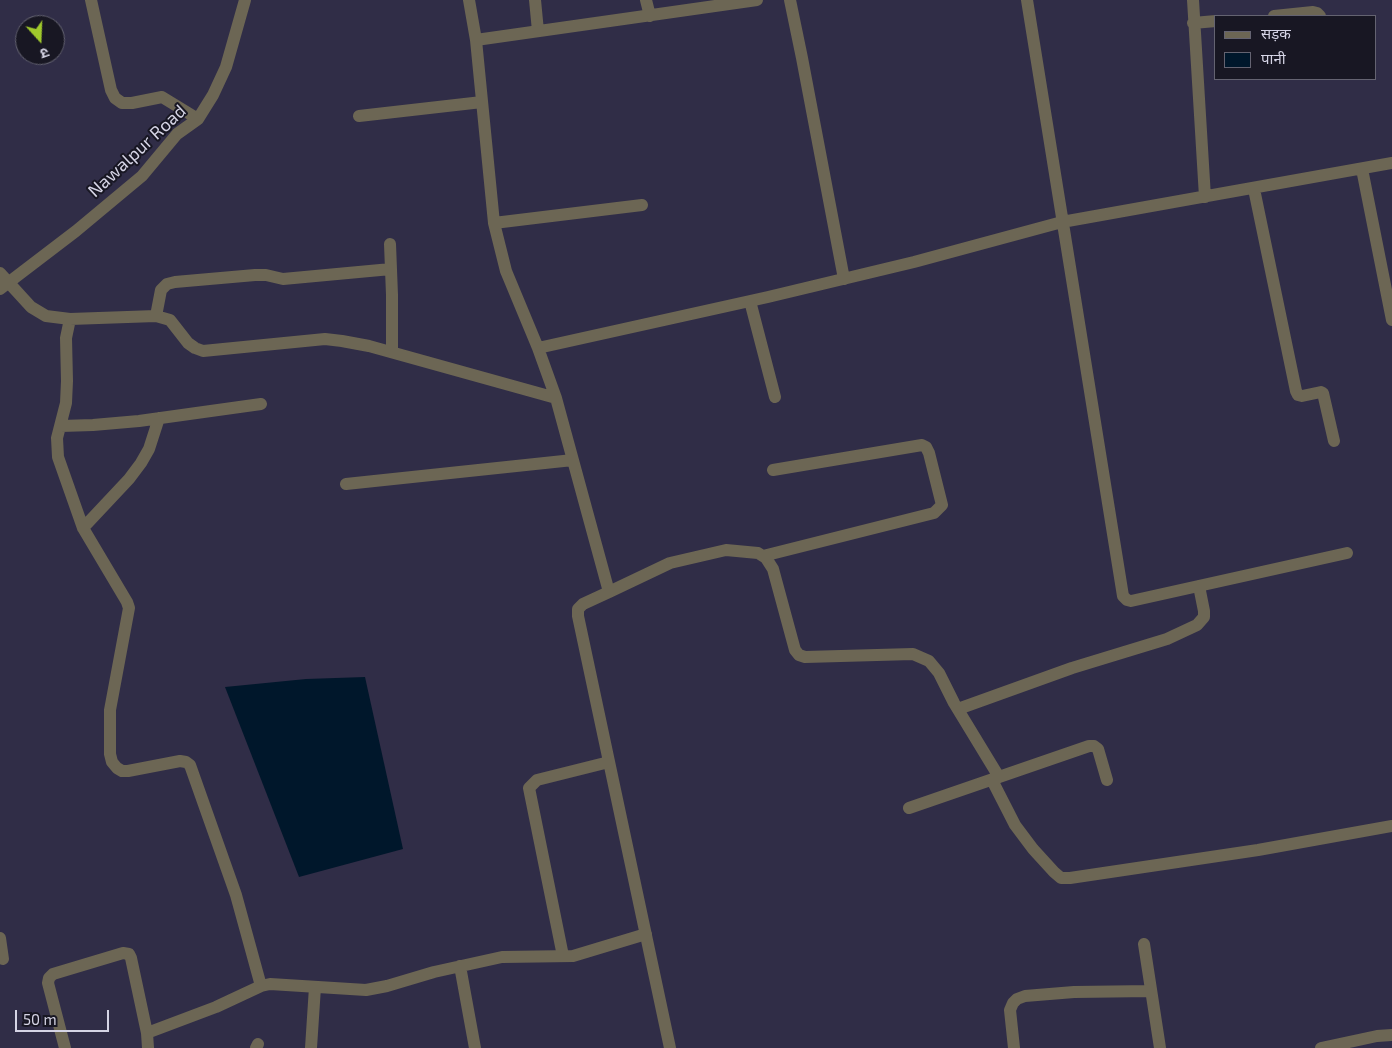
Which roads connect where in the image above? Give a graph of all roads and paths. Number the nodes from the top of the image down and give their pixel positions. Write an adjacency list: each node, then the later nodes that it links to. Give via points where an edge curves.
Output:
1 (92, 0): 20 (street, via 115,98 122,103 132,103 162,96)
2 (245, 0): 20 (street, Nawalpur Road, via 226,67)
3 (469, 0): 17 (street)
4 (536, 0): 16 (street)
5 (646, 0): 13 (street)
6 (757, 0): 10 (street)
7 (790, 0): 30 (street)
8 (1027, 0): 26 (street)
9 (1193, 0): 15 (street)
10 (714, 3): 13 (street)
11 (1282, 15): 12 (street, via 1307,12)
12 (1319, 15)
13 (650, 16): 16 (street)
14 (1214, 21): 15 (street)
15 (1193, 22): 24 (street)
16 (538, 31): 17 (street)
17 (476, 40): 18 (street)
18 (482, 102): 19 (street); 27 (street)
19 (359, 116)
20 (198, 119): 31 (street, Nawalpur Road, via 177,134 142,176 76,231)
21 (1392, 163): 22 (street)
22 (1362, 169): 23 (street); 35 (street)
23 (1254, 188): 24 (street); 43 (street, via 1296,391 1302,396 1324,393)
24 (1205, 197): 26 (street)
25 (642, 205): 27 (street)
26 (1062, 222): 30 (street); 50 (street, via 1124,596 1131,601)
27 (494, 223): 36 (street, via 506,271)
28 (390, 244): 29 (street)
29 (391, 268): 33 (street, via 283,279 255,275 176,282 161,290); 37 (street)
30 (844, 279): 32 (street)
31 (3, 281): 34 (street, via 46,316)
32 (750, 301): 36 (street); 38 (street)
33 (156, 316): 34 (street); 37 (street, via 170,320 188,343 204,351 325,339)
34 (70, 319): 42 (street, via 66,338 68,381)
35 (1392, 320)
36 (538, 348): 39 (street)
37 (392, 352): 39 (street)
38 (775, 397)
39 (556, 398): 44 (street)
40 (261, 404): 41 (street)
41 (159, 418): 42 (street, via 93,426); 47 (street, via 141,463)
42 (61, 426): 47 (street, via 57,438 58,457)
43 (1334, 440)
44 (573, 460): 46 (street); 51 (street)
45 (773, 470): 49 (street, via 922,446 929,453 942,505 934,514)
46 (346, 484)
47 (83, 528): 64 (street, via 129,608 110,710 112,762 128,772 180,761 190,766 236,895)
48 (1346, 553): 50 (street)
49 (764, 556): 51 (street, via 726,550 670,563); 52 (street, via 773,569 799,655 913,654 922,657 935,666)
50 (1199, 586): 52 (street, via 1204,617 1197,625 1167,639 1072,668)
51 (609, 592): 53 (street, via 578,609)
52 (958, 709): 54 (street)
53 (609, 762): 58 (street); 61 (street, via 536,780 529,788)
54 (996, 778): 55 (street, via 1094,746 1098,749); 56 (street); 57 (street, via 1015,825 1061,878 1258,850)
55 (1107, 780)
56 (909, 808)
57 (1392, 826)
58 (646, 934): 61 (street, via 573,956); 73 (street)
59 (0, 938): 62 (street)
60 (1144, 944): 66 (street)
61 (563, 956): 63 (street, via 502,957)
62 (4, 959)
63 (460, 966): 65 (street, via 366,990); 72 (street)
64 (261, 986): 65 (street); 67 (street, via 216,1008)
65 (315, 987): 71 (street)
66 (1151, 991): 74 (street, via 1074,992 1016,999 1010,1010); 75 (street)
67 (147, 1033): 69 (street, via 131,958 123,953 53,974 49,978); 70 (street)
68 (1392, 1035): 76 (street)
69 (65, 1048)
70 (148, 1048)
71 (311, 1048)
72 (475, 1048)
73 (670, 1048)
74 (1014, 1048)
75 (1160, 1048)
76 (1321, 1048)

